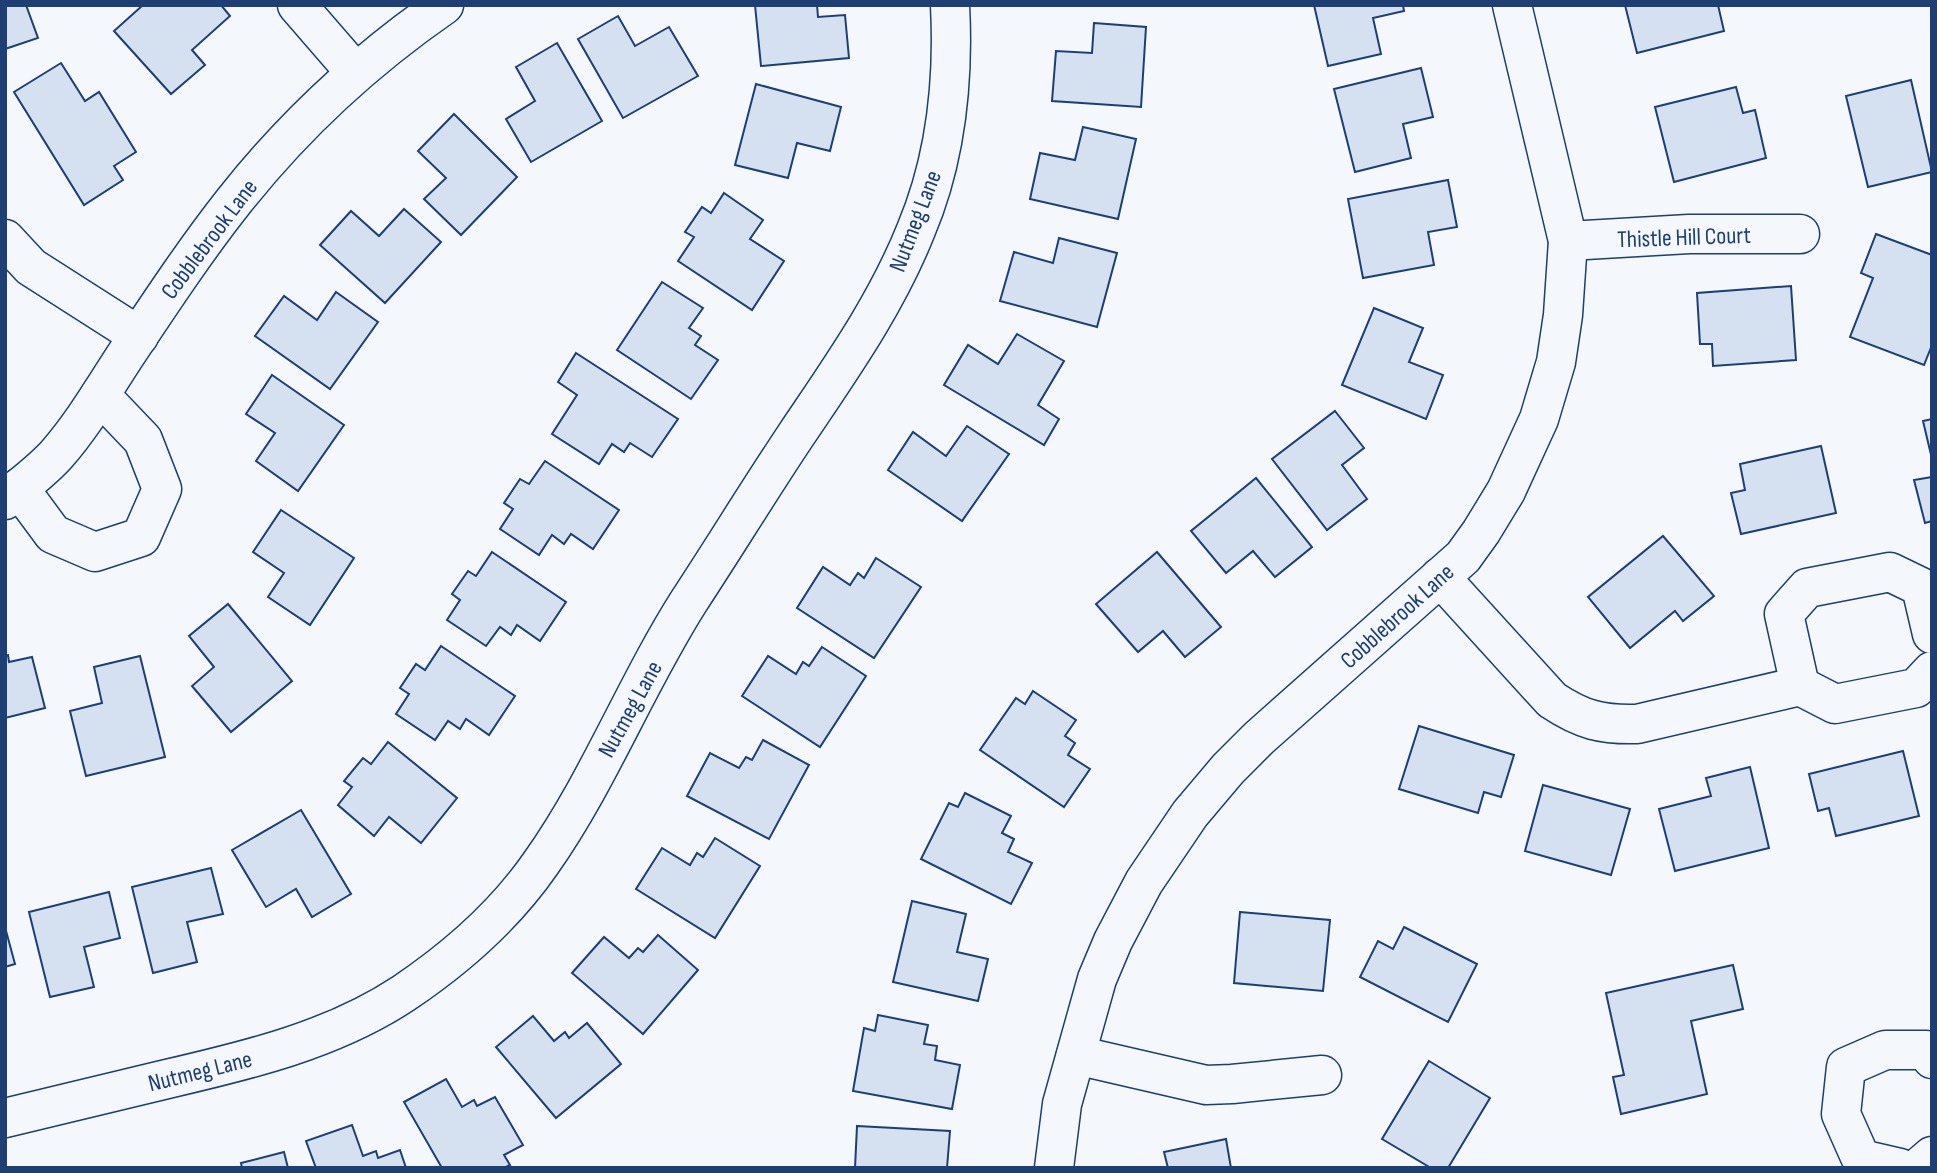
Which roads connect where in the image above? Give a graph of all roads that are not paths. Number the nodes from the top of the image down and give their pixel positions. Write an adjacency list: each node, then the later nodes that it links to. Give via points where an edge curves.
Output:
1 (297, 5): 5 (street)
2 (444, 5): 5 (street, Cobblebrook Lane)
3 (950, 5): 19 (street, Nutmeg Lane, via 948,112 936,174 877,313 684,609 582,797 514,899 466,946 402,993 347,1025 271,1053)
4 (1512, 5): 8 (street, Cobblebrook Lane)
5 (355, 72): 9 (street, Cobblebrook Lane, via 300,124 234,202)
6 (1800, 234): 8 (street, Thistle Hill Court)
7 (5, 239): 9 (street, via 31,267)
8 (1568, 241): 12 (street, Cobblebrook Lane, via 1556,362 1539,419 1481,533)
9 (138, 336): 10 (street, Cobblebrook Lane)
10 (100, 395): 11 (street, Cobblebrook Lane, via 54,457); 11 (street, via 143,440 162,489 141,537 94,552 53,534)
11 (12, 494)
12 (1440, 577): 15 (street, via 1552,700 1590,721 1637,724); 16 (street, Cobblebrook Lane, via 1259,738 1190,814 1144,882 1114,941 1097,979)
13 (1932, 634): 15 (street, via 1921,587 1890,572 1807,588 1784,614)
14 (1932, 671): 15 (street, via 1916,688 1835,704)
15 (1800, 686)
16 (1076, 1055): 18 (street, via 1206,1085); 21 (street, Cobblebrook Lane, via 1062,1104)
17 (1932, 1059): 22 (street, via 1926,1050 1885,1050 1846,1068 1841,1114 1861,1159)
18 (1322, 1074)
19 (5, 1118)
20 (1932, 1156): 23 (street)
21 (1054, 1168)
22 (1900, 1168)
23 (1918, 1168)

